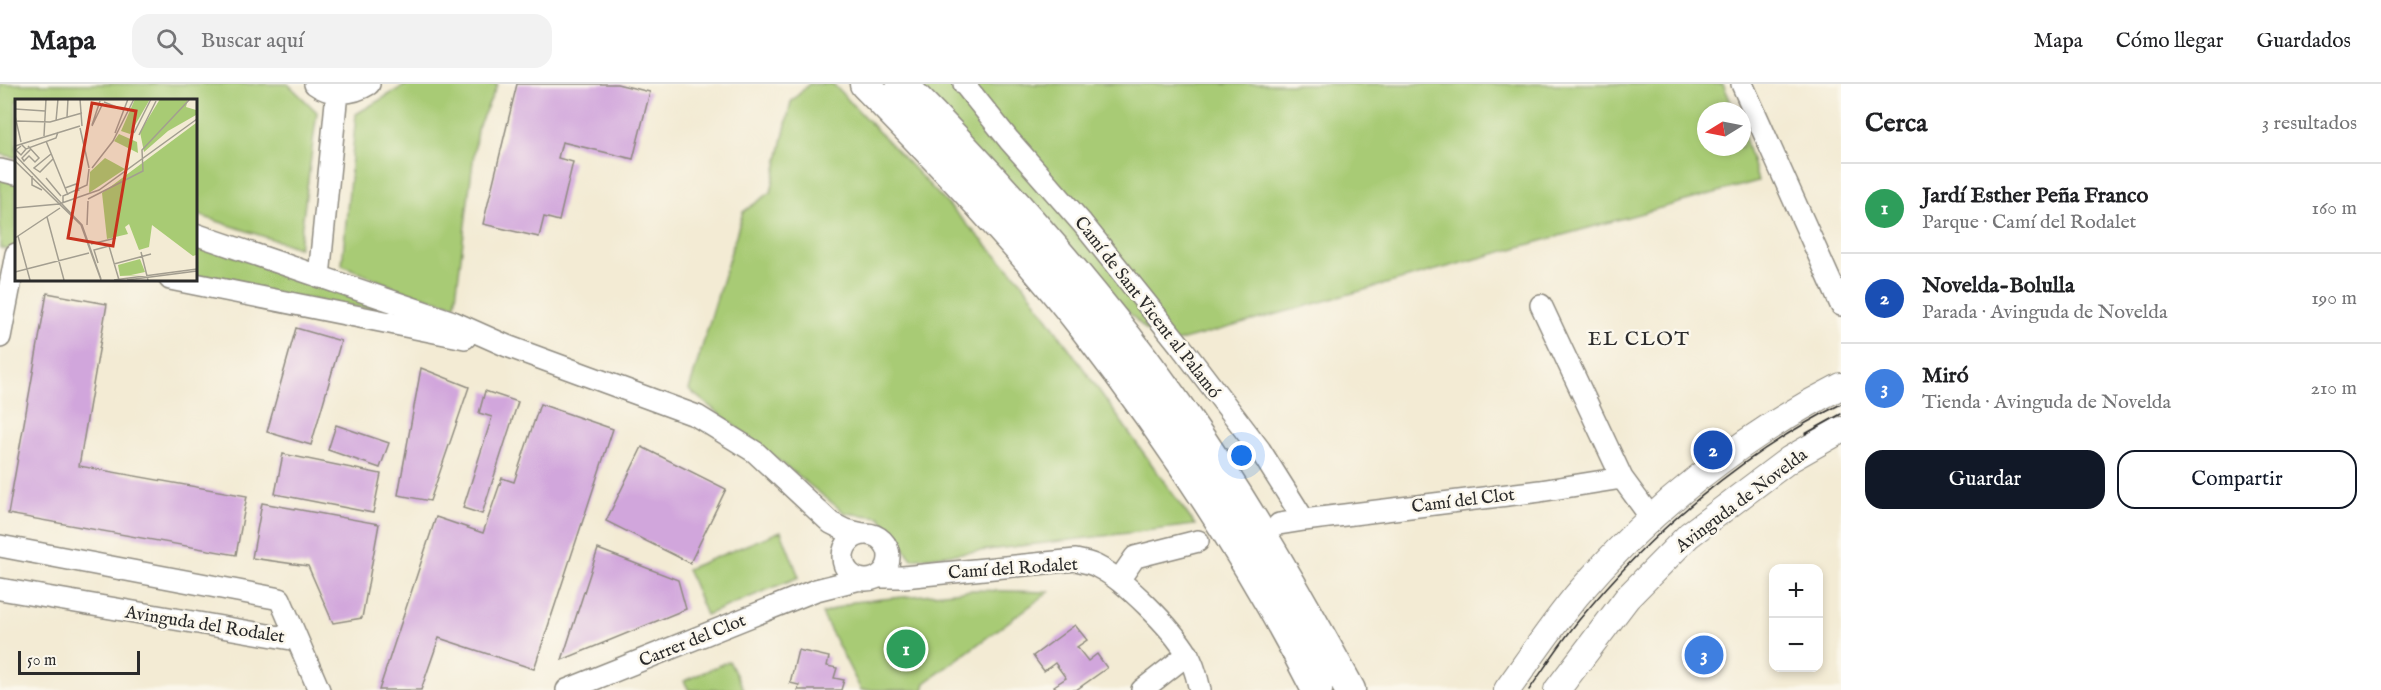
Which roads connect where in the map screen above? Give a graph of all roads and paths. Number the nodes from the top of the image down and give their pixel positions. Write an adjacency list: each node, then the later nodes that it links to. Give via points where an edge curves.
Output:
1 (315, 84): 7 (street)
2 (369, 84): 7 (street)
3 (865, 84): 43 (highway, via 963,186 1083,326 1237,547)
4 (902, 84): 44 (highway, via 1083,281 1187,418 1288,578)
5 (964, 84): 24 (street, Camí de Sant Vicent al Palamó, via 1179,344 1260,450)
6 (1742, 84): 17 (street)
7 (337, 93): 14 (street)
8 (0, 170): 9 (street)
9 (15, 174)
10 (196, 234): 14 (street)
11 (0, 246): 12 (street)
12 (15, 249)
13 (15, 259): 18 (street)
14 (319, 276): 19 (street, via 453,322)
15 (175, 280): 19 (street)
16 (1541, 305): 22 (street)
17 (1841, 305)
18 (0, 337)
19 (507, 346): 25 (street, via 697,416 755,452)
20 (1841, 386): 23 (main road, via 1744,443)
21 (1841, 430): 46 (main road, Avinguda de Novelda, via 1791,459 1689,535 1627,598)
22 (1622, 478): 23 (street); 24 (street, Camí del Clot)
23 (1652, 519): 45 (main road, via 1578,594)
24 (1304, 520): 26 (street)
25 (831, 523): 27 (street); 31 (street)
26 (1279, 524)
27 (863, 534): 30 (street, via 879,538); 31 (street, via 851,539)
28 (1198, 541): 34 (street, via 1135,557)
29 (0, 546): 37 (street, Avinguda del Rodalet, via 280,599)
30 (889, 551): 32 (street, Camí del Rodalet); 33 (street, via 885,570)
31 (843, 554): 33 (street, via 851,574); 36 (street, Carrer del Clot, via 832,574)
32 (926, 575): 33 (street, Camí del Rodalet); 34 (street, Camí del Rodalet, via 1076,560 1097,566)
33 (869, 578): 36 (street, Carrer del Clot)
34 (1119, 580): 38 (street, Camí del Rodalet, via 1165,626)
35 (0, 589): 37 (street, Avinguda del Rodalet)
36 (816, 590): 40 (street, Carrer del Clot)
37 (297, 640): 39 (street)
38 (1195, 672): 41 (street); 42 (street, Camí del Rodalet)
39 (319, 690)
40 (567, 690)
41 (1142, 690)
42 (1212, 690)
43 (1317, 690)
44 (1350, 690)
45 (1507, 690)
46 (1557, 690)

